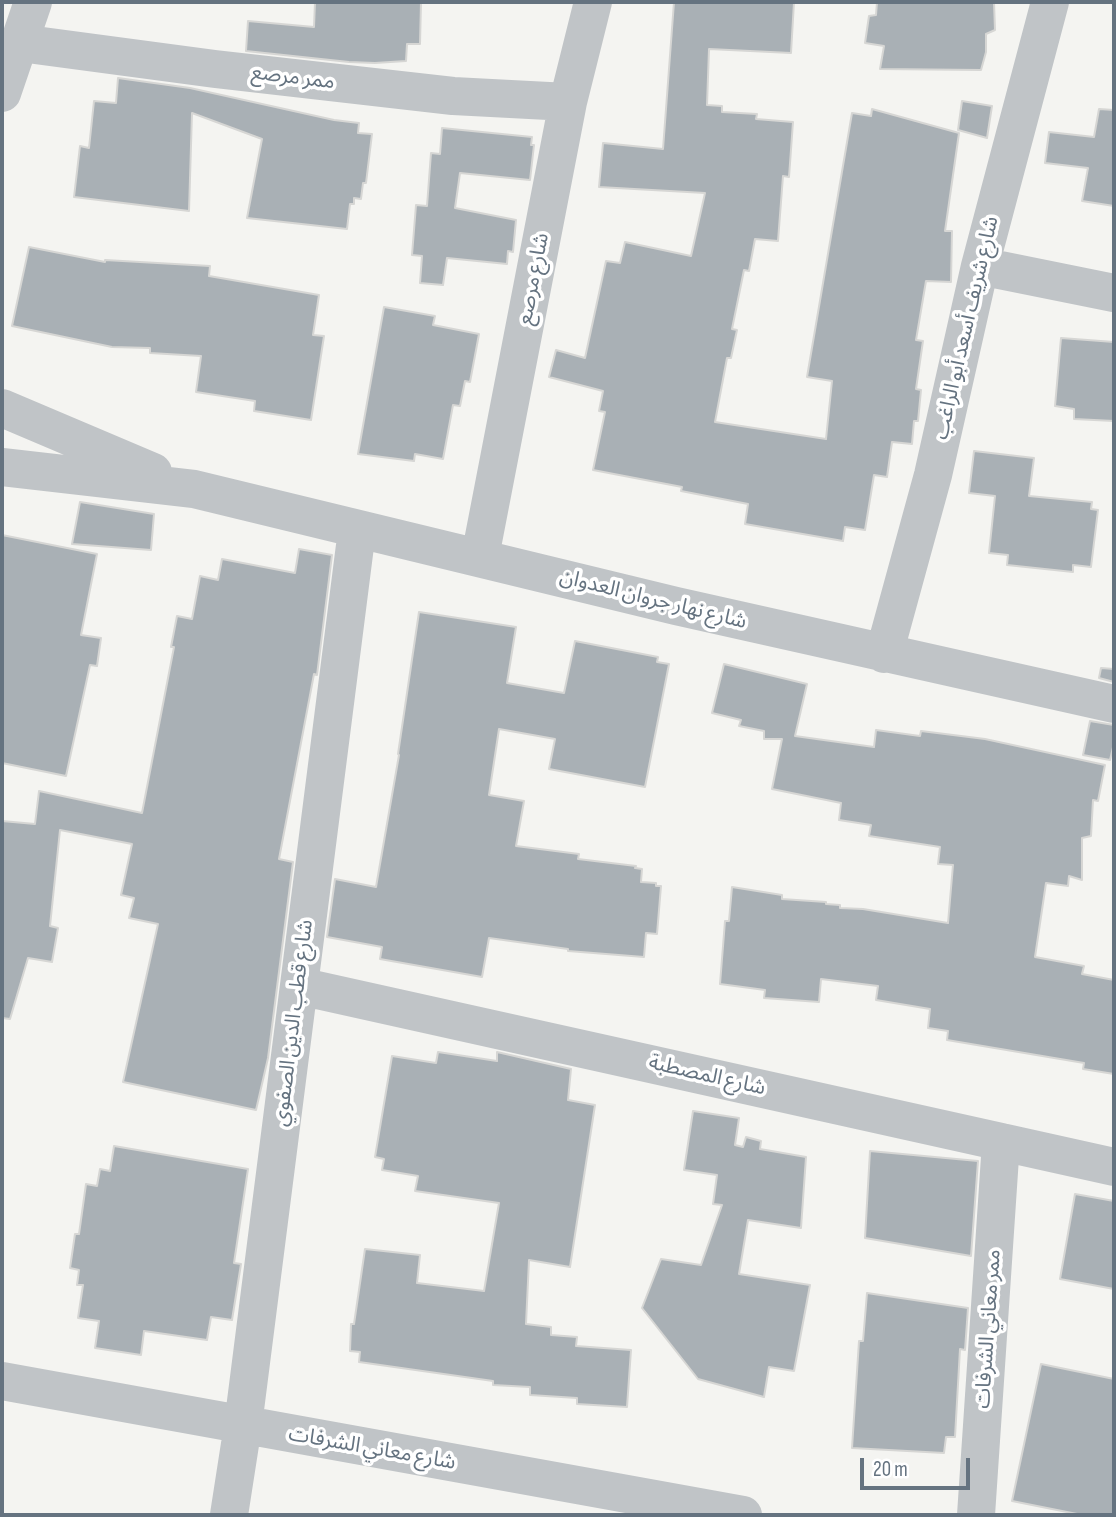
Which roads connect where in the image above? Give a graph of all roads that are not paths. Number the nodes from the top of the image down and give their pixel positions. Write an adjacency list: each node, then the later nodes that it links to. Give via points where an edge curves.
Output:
1 (33, 2): 4 (street)
2 (593, 2): 6 (street, شارع مرصع)
3 (1050, 2): 7 (street, شارع شريف أسعد أبو الراغب)
4 (20, 43): 5 (street); 6 (street, ممر مرصع, via 440,94)
5 (2, 93)
6 (568, 102): 13 (street, شارع مرصع)
7 (980, 265): 8 (street); 14 (street, شارع شريف أسعد أبو الراغب, via 933,475)
8 (1114, 293)
9 (2, 408): 11 (street, شارع نهار جروان العدوان)
10 (2, 467): 11 (street, شارع نهار جروان العدوان)
11 (194, 489): 12 (street, شارع نهار جروان العدوان)
12 (357, 530): 13 (street, شارع نهار جروان العدوان); 16 (street, شارع قطب الدين الصفوي)
13 (480, 557): 14 (street, شارع نهار جروان العدوان)
14 (884, 654): 15 (street, شارع نهار جروان العدوان)
15 (1114, 704)
16 (299, 986): 17 (street, شارع المصطبة); 20 (street, شارع قطب الدين الصفوي)
17 (1001, 1142): 18 (street, شارع المصطبة); 23 (street, ممر معاني الشرفات)
18 (1114, 1167)
19 (2, 1381): 20 (street, شارع معاني الشرفات)
20 (243, 1425): 21 (street, شارع قطب الدين الصفوي); 22 (street, شارع معاني الشرفات)
21 (229, 1515)
22 (743, 1515)
23 (976, 1515)

